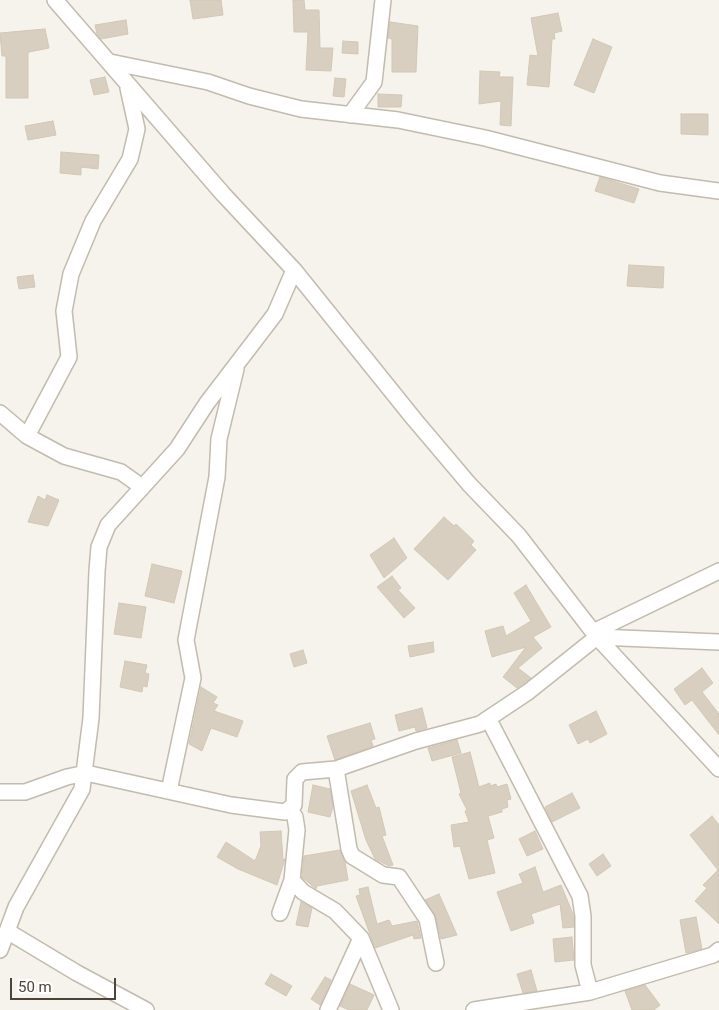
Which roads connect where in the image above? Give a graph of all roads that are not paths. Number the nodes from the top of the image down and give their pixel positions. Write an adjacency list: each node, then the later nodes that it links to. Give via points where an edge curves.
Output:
1 (55, 0): 3 (street)
2 (383, 0): 5 (street, via 374,82)
3 (110, 62): 4 (street); 5 (street, via 208,82 301,109)
4 (127, 84): 7 (street); 10 (street, via 137,129 130,159 93,221 71,274 64,311 69,357)
5 (350, 114): 6 (street, via 466,134 660,183)
6 (719, 191)
7 (294, 270): 8 (street, via 275,314); 13 (street, via 414,419 519,536)
8 (237, 364): 11 (street, via 177,449); 19 (street, via 218,439 217,477 186,640 193,678)
9 (0, 413): 10 (street)
10 (27, 436): 11 (street, via 64,456 121,472)
11 (142, 487): 18 (street, via 108,524 99,547)
12 (719, 571): 13 (street)
13 (595, 634): 14 (street); 15 (street, via 528,692); 17 (street)
14 (719, 642)
15 (489, 720): 16 (street); 29 (street, via 580,896 584,916 583,965)
16 (336, 769): 21 (street, via 297,775 294,804); 28 (street, via 352,856 383,875 399,876 427,919)
17 (719, 769)
18 (86, 773): 19 (street); 20 (street, via 25,792); 24 (street, via 82,789 16,907)
19 (169, 791): 21 (street, via 231,805 285,812)
20 (0, 792)
21 (290, 809): 22 (street, via 298,830)
22 (292, 880): 23 (street); 25 (street, via 304,892 335,911)
23 (280, 913)
24 (7, 931): 26 (street); 31 (street)
25 (361, 938): 32 (street); 33 (street)
26 (0, 950)
27 (719, 950): 29 (street, via 712,955)
28 (436, 963)
29 (590, 992): 30 (street)
30 (544, 1005): 34 (street)
31 (146, 1010)
32 (328, 1010)
33 (391, 1010)
34 (474, 1010)

